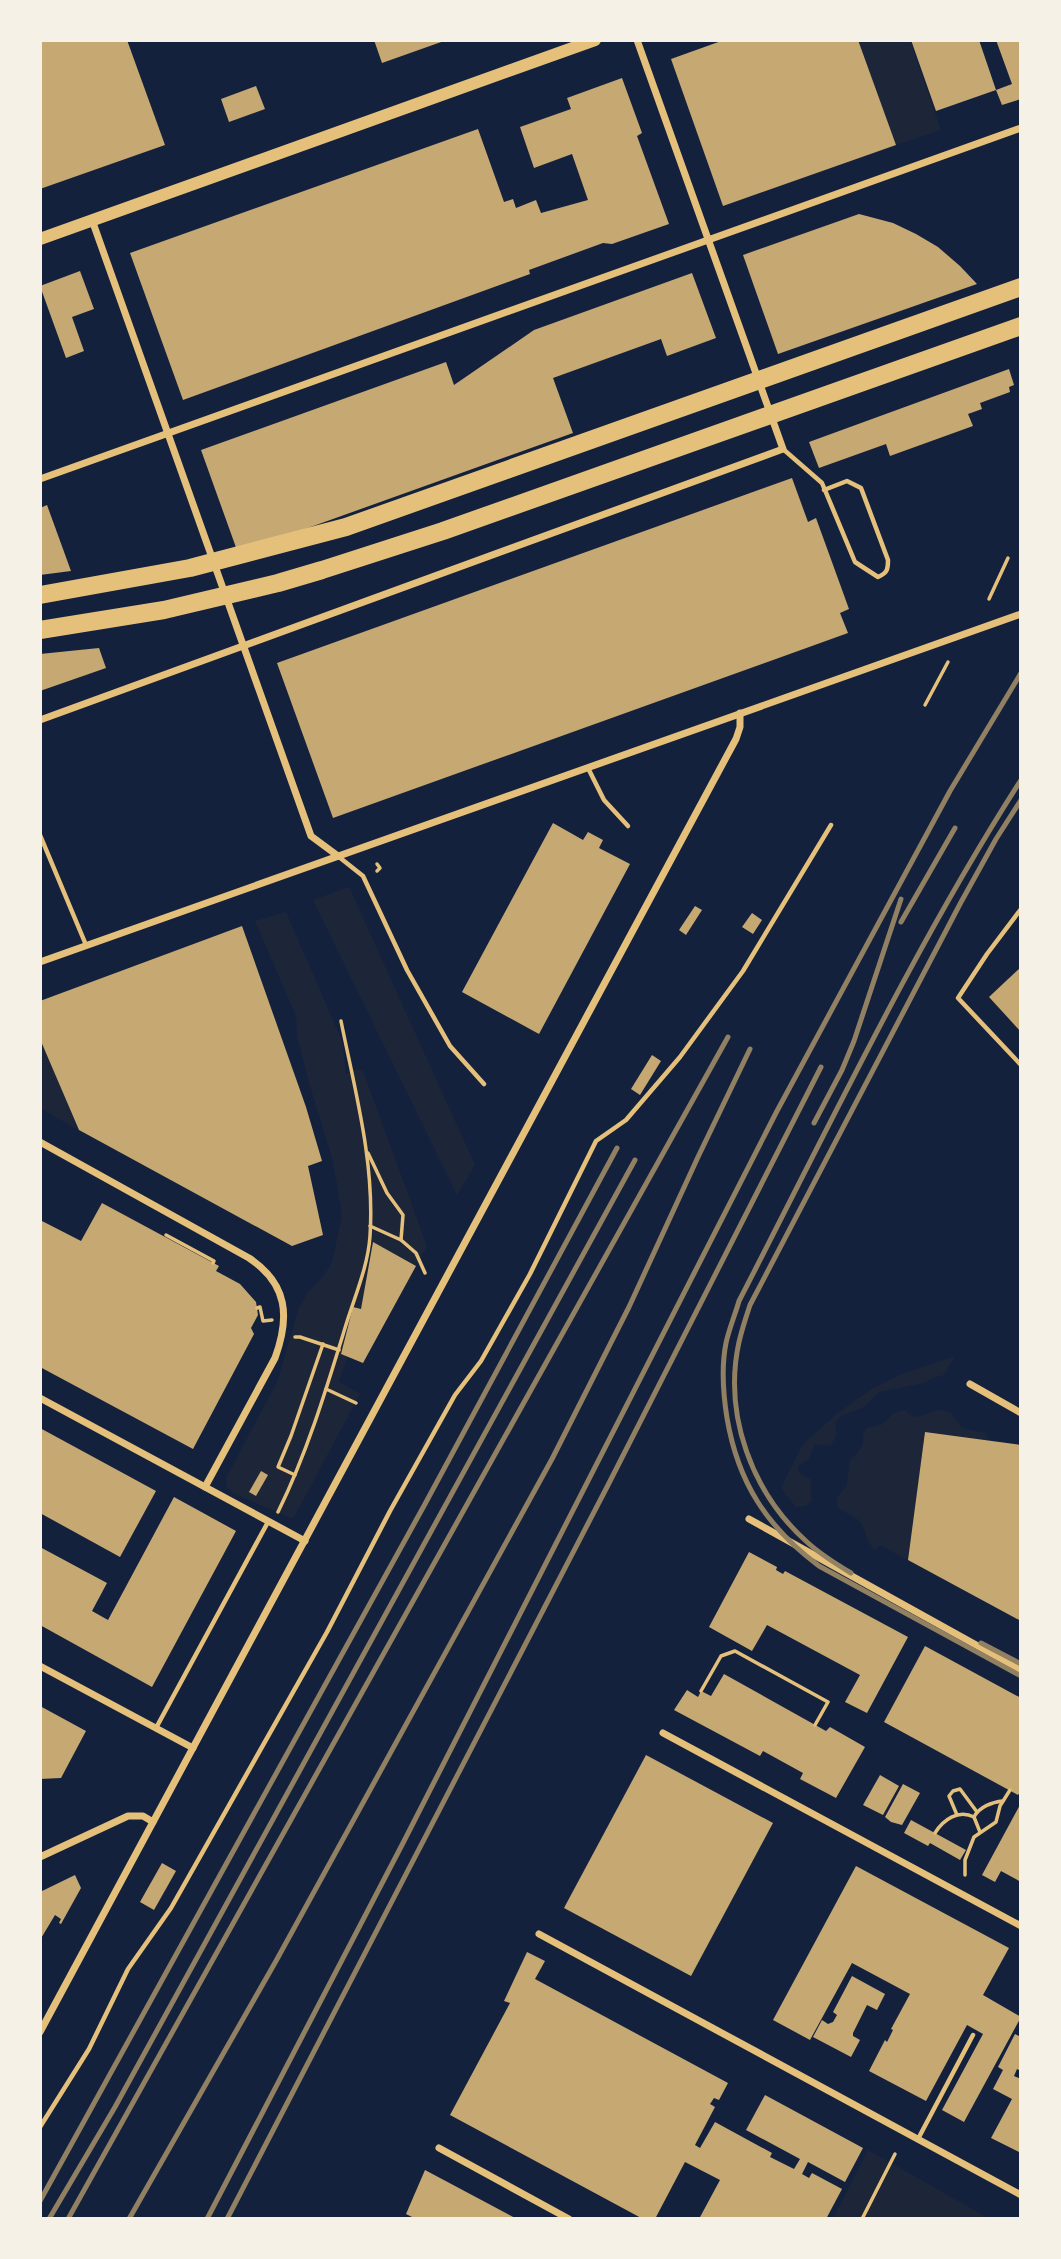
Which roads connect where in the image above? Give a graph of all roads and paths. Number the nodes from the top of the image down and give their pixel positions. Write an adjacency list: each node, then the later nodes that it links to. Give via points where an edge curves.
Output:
1 (595, 40): 4 (main road)
2 (637, 40): 6 (street)
3 (1021, 128): 6 (street)
4 (92, 220): 5 (main road); 9 (street)
5 (40, 239)
6 (709, 240): 9 (street); 10 (street)
7 (1021, 287): 14 (highway, via 346,527 190,568)
8 (1021, 326): 17 (highway, via 332,567 164,610)
9 (166, 434): 11 (street); 18 (street)
10 (782, 449): 12 (lane, via 822,483); 18 (street)
11 (40, 479)
12 (824, 490): 12 (lane, via 855,562 878,577 885,574 888,560 860,488 848,481)
13 (1008, 558): 15 (path)
14 (40, 595)
15 (989, 600)
16 (1021, 614): 21 (street)
17 (40, 630)
18 (243, 646): 22 (street); 27 (street, via 311,836)
19 (948, 662): 20 (path)
20 (925, 705)
21 (740, 713): 23 (street); 57 (street, via 736,739)
22 (40, 720)
23 (588, 767): 25 (lane, via 604,800); 27 (street)
24 (831, 825): 79 (lane, via 743,971 680,1057 626,1120 596,1141 481,1361 455,1395 172,1908 128,1969 89,2049)
25 (628, 826)
26 (40, 835): 31 (lane)
27 (338, 856): 31 (street); 35 (lane, via 363,876 407,970 450,1046)
28 (377, 864): 29 (path)
29 (377, 871)
30 (1021, 909): 34 (lane, via 958,999)
31 (86, 946): 32 (street)
32 (40, 962)
33 (341, 1021): 37 (path)
34 (1021, 1065)
35 (484, 1084)
36 (40, 1142): 45 (street, via 256,1263 282,1299)
37 (366, 1148): 38 (path); 40 (path, via 403,1215)
38 (370, 1226): 40 (path); 47 (path, via 362,1276)
39 (166, 1235): 41 (path)
40 (401, 1240): 42 (path, via 416,1253)
41 (213, 1263)
42 (425, 1273)
43 (257, 1308): 44 (path)
44 (266, 1321)
45 (282, 1337): 46 (path); 54 (street, via 268,1372)
46 (323, 1344): 47 (path); 53 (path, via 278,1467)
47 (338, 1350): 49 (path)
48 (970, 1384): 52 (street)
49 (326, 1389): 51 (path); 53 (path)
50 (40, 1398): 54 (street)
51 (356, 1403)
52 (1021, 1413)
53 (295, 1475): 56 (path)
54 (205, 1487): 56 (street)
55 (749, 1519): 59 (street)
56 (270, 1522): 57 (street); 62 (lane)
57 (305, 1541): 64 (street)
58 (40, 1665): 62 (street)
59 (1021, 1670)
60 (702, 1691): 61 (path, via 721,1656 736,1651 828,1702)
61 (815, 1725)
62 (156, 1728): 64 (street)
63 (663, 1733): 75 (street)
64 (194, 1748): 70 (street)
65 (1010, 1790): 66 (path)
66 (1003, 1801): 67 (path); 71 (path, via 996,1822)
67 (977, 1812): 68 (path, via 960,1789 949,1796); 69 (path)
68 (957, 1815): 69 (path); 72 (path)
69 (974, 1817): 71 (path)
70 (153, 1822): 73 (street, via 128,1815); 77 (street)
71 (980, 1832): 74 (path, via 969,1847)
72 (935, 1833)
73 (40, 1857)
74 (965, 1875)
75 (1021, 1926)
76 (539, 1934): 80 (street)
77 (40, 2032)
78 (973, 2035): 80 (lane)
79 (40, 2127)
80 (918, 2139): 83 (street)
81 (439, 2148): 84 (street)
82 (895, 2154): 85 (path)
83 (1021, 2195)
84 (569, 2219)
85 (862, 2219)

